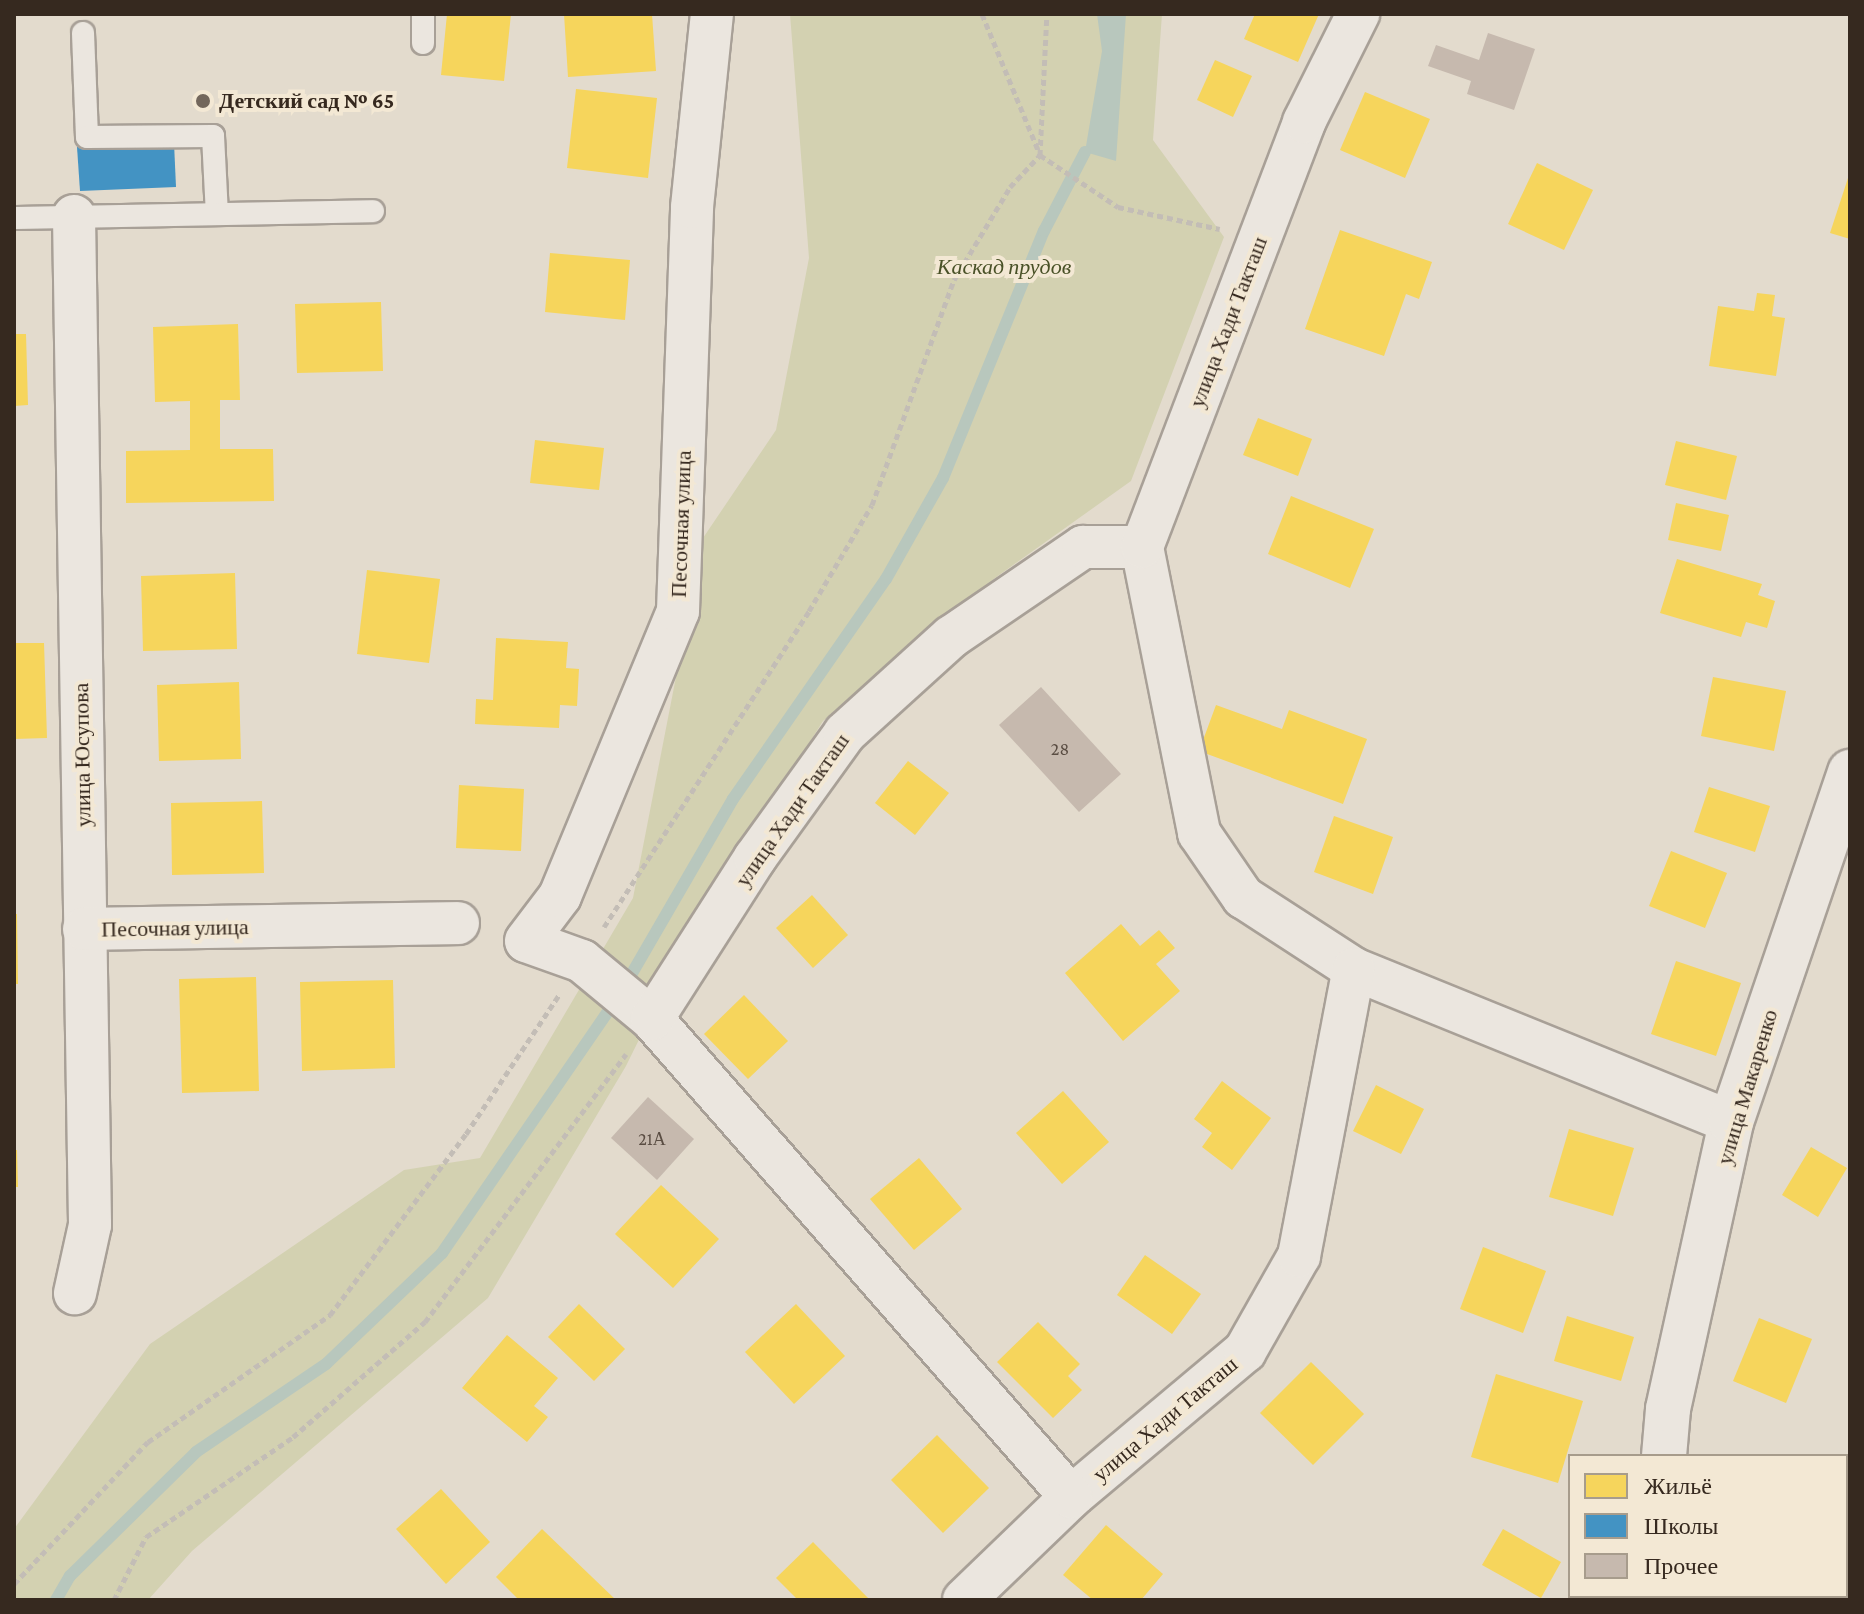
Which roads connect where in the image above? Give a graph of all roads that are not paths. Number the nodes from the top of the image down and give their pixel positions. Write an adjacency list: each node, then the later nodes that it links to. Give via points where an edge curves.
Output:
1 (423, 14): 5 (lane)
2 (712, 14): 15 (street, Песочная улица, via 692,207 678,611 560,896 526,941 582,961)
3 (1358, 14): 10 (street, улица Хади Такташ, via 1304,122)
4 (83, 33): 7 (lane, via 87,137 213,136)
5 (423, 43)
6 (373, 211): 7 (lane)
7 (217, 214): 8 (lane)
8 (74, 216): 9 (lane); 13 (street, улица Юсупова)
9 (14, 218)
10 (1142, 547): 14 (street, via 1199,833 1243,897); 15 (street, улица Хади Такташ, via 1083,547 951,637 845,733 755,858)
11 (1850, 772): 16 (street, улица Макаренко)
12 (458, 923): 13 (street, Песочная улица)
13 (84, 929): 17 (street, улица Юсупова, via 90,1225)
14 (1354, 969): 16 (street); 19 (street, улица Хади Такташ, via 1299,1256 1245,1351)
15 (652, 1019): 19 (street, улица Хади Такташ)
16 (1731, 1122): 18 (street, улица Макаренко, via 1668,1409)
17 (75, 1293)
18 (1664, 1454)
19 (1071, 1497): 20 (street, улица Хади Такташ)
20 (964, 1600)

